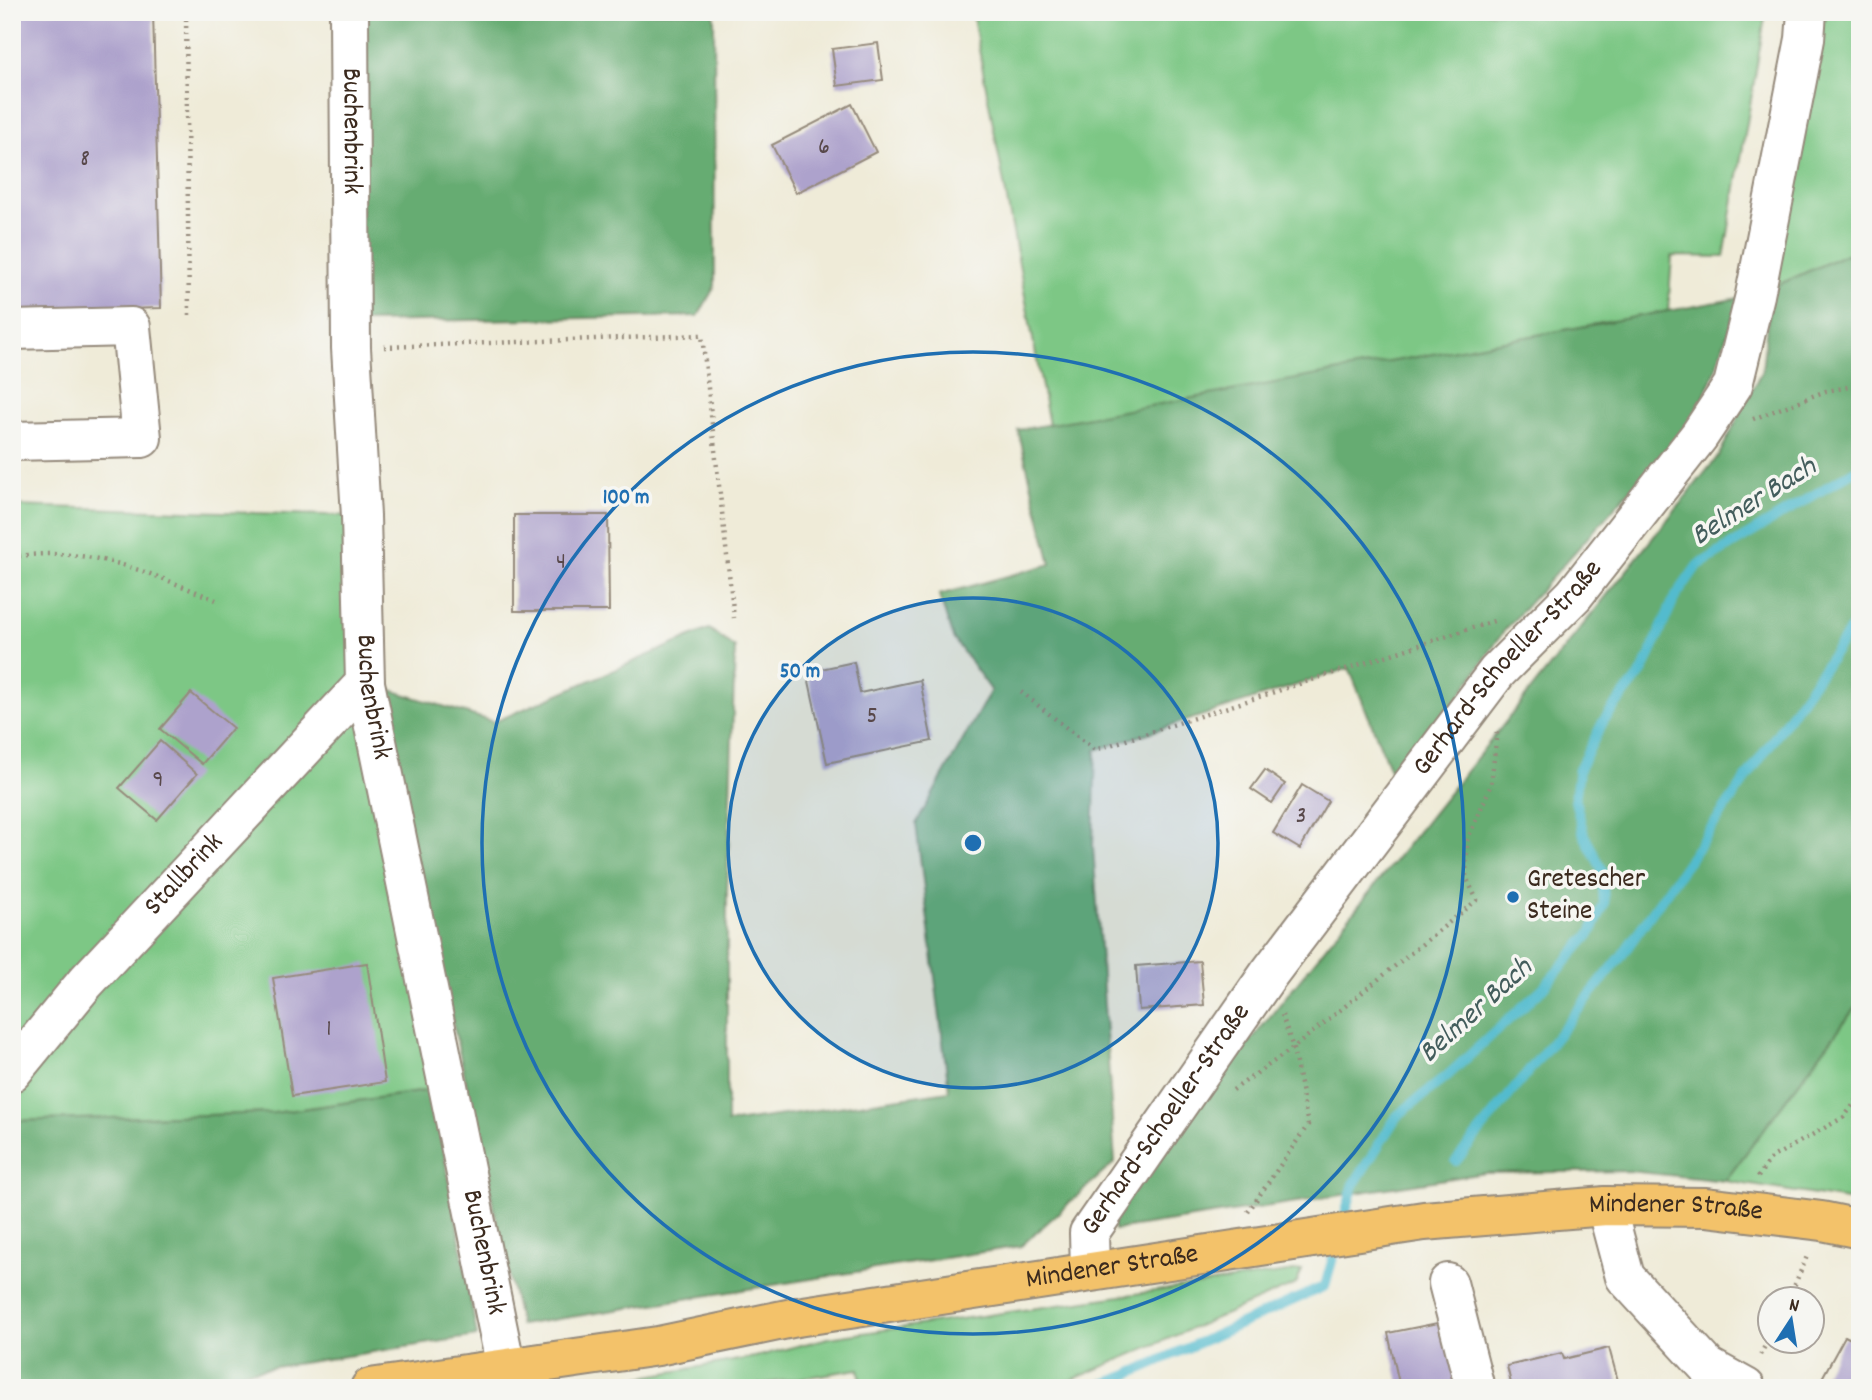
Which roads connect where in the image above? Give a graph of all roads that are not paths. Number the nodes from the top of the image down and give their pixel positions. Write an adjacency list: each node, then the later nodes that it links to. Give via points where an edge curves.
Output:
1 (349, 12): 5 (street, Buchenbrink, via 352,348)
2 (1807, 12): 9 (street, Gerhard-Schoeller-Straße, via 1755,295 1733,385 1699,436 1574,595 1497,672 1268,975 1089,1233)
3 (12, 330): 4 (street, via 131,327 142,438)
4 (12, 441)
5 (365, 683): 6 (street, Stallbrink, via 85,983); 12 (street, Buchenbrink)
6 (12, 1072)
7 (1606, 1206): 8 (main road, Mindener Straße, via 1706,1207); 9 (main road, Mindener Straße, via 1424,1221); 11 (street, via 1625,1277)
8 (1860, 1229)
9 (1090, 1271): 12 (main road, Mindener Straße, via 797,1317)
10 (1448, 1283): 14 (street)
11 (1703, 1377): 15 (street)
12 (506, 1378): 13 (main road, Mindener Straße)
13 (370, 1388)
14 (1475, 1388)
15 (1746, 1388)

